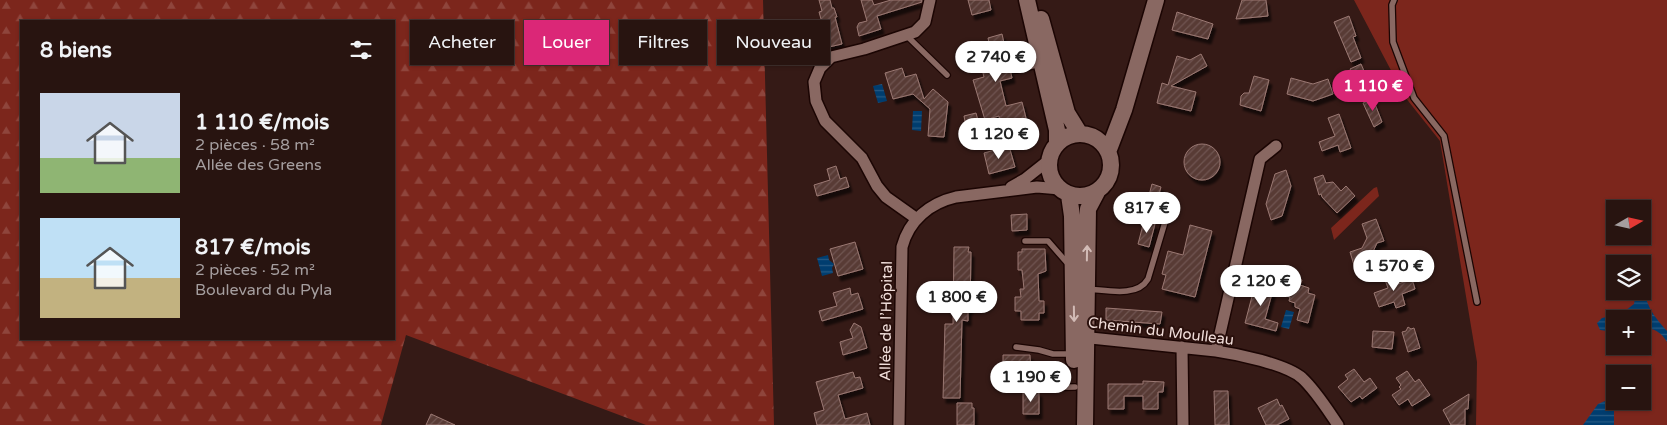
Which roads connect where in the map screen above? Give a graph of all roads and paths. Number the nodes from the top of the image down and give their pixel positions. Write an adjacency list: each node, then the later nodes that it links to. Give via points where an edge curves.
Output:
1 (930, 0): 6 (street, via 921,28)
2 (1027, 0): 8 (main road)
3 (1036, 0): 8 (main road)
4 (1156, 0): 11 (main road)
5 (1394, 0): 25 (lane, via 1393,42 1414,98 1444,136)
6 (907, 36): 10 (lane); 21 (street, via 831,57 817,72 814,87 818,109 825,122 862,158 886,197)
7 (1010, 50): 8 (lane)
8 (1044, 57): 9 (lane); 12 (main road, via 1068,113); 13 (main road)
9 (1016, 70)
10 (947, 74)
11 (1124, 110): 12 (main road, via 1111,125); 15 (main road)
12 (1085, 135): 13 (main road, via 1069,136); 15 (main road, via 1097,139)
13 (1057, 144): 16 (main road)
14 (1276, 146): 29 (street, via 1260,159)
15 (1108, 152): 19 (main road, via 1111,160 1108,178)
16 (1049, 160): 17 (street, Allée de l’Hôpital, via 1025,179); 18 (main road, via 1053,181)
17 (997, 192): 18 (street, Allée de l’Hôpital, via 1038,187); 21 (street, Allée de l’Hôpital, via 943,200 925,210)
18 (1065, 192): 19 (main road, via 1084,196); 23 (main road, via 1072,216)
19 (1097, 192): 24 (main road, one-way to 19, via 1088,209)
20 (1171, 202): 24 (lane, via 1148,279 1141,288)
21 (917, 219): 33 (street, Allée de l’Hôpital, via 905,235 902,247)
22 (1025, 241): 23 (lane, via 1048,241)
23 (1073, 270): 24 (main road)
24 (1080, 289): 26 (main road)
25 (1478, 302)
26 (1080, 337): 28 (street, Chemin du Moulleau); 30 (main road); 35 (main road)
27 (1016, 347): 30 (lane, via 1053,354)
28 (1182, 347): 29 (street, Chemin du Moulleau); 36 (street)
29 (1216, 350): 37 (street, Chemin du Moulleau, via 1291,371 1301,377)
30 (1074, 354): 32 (main road)
31 (1025, 388): 32 (lane)
32 (1075, 388): 34 (main road)
33 (899, 425)
34 (1076, 425)
35 (1085, 425)
36 (1183, 425)
37 (1338, 425)

